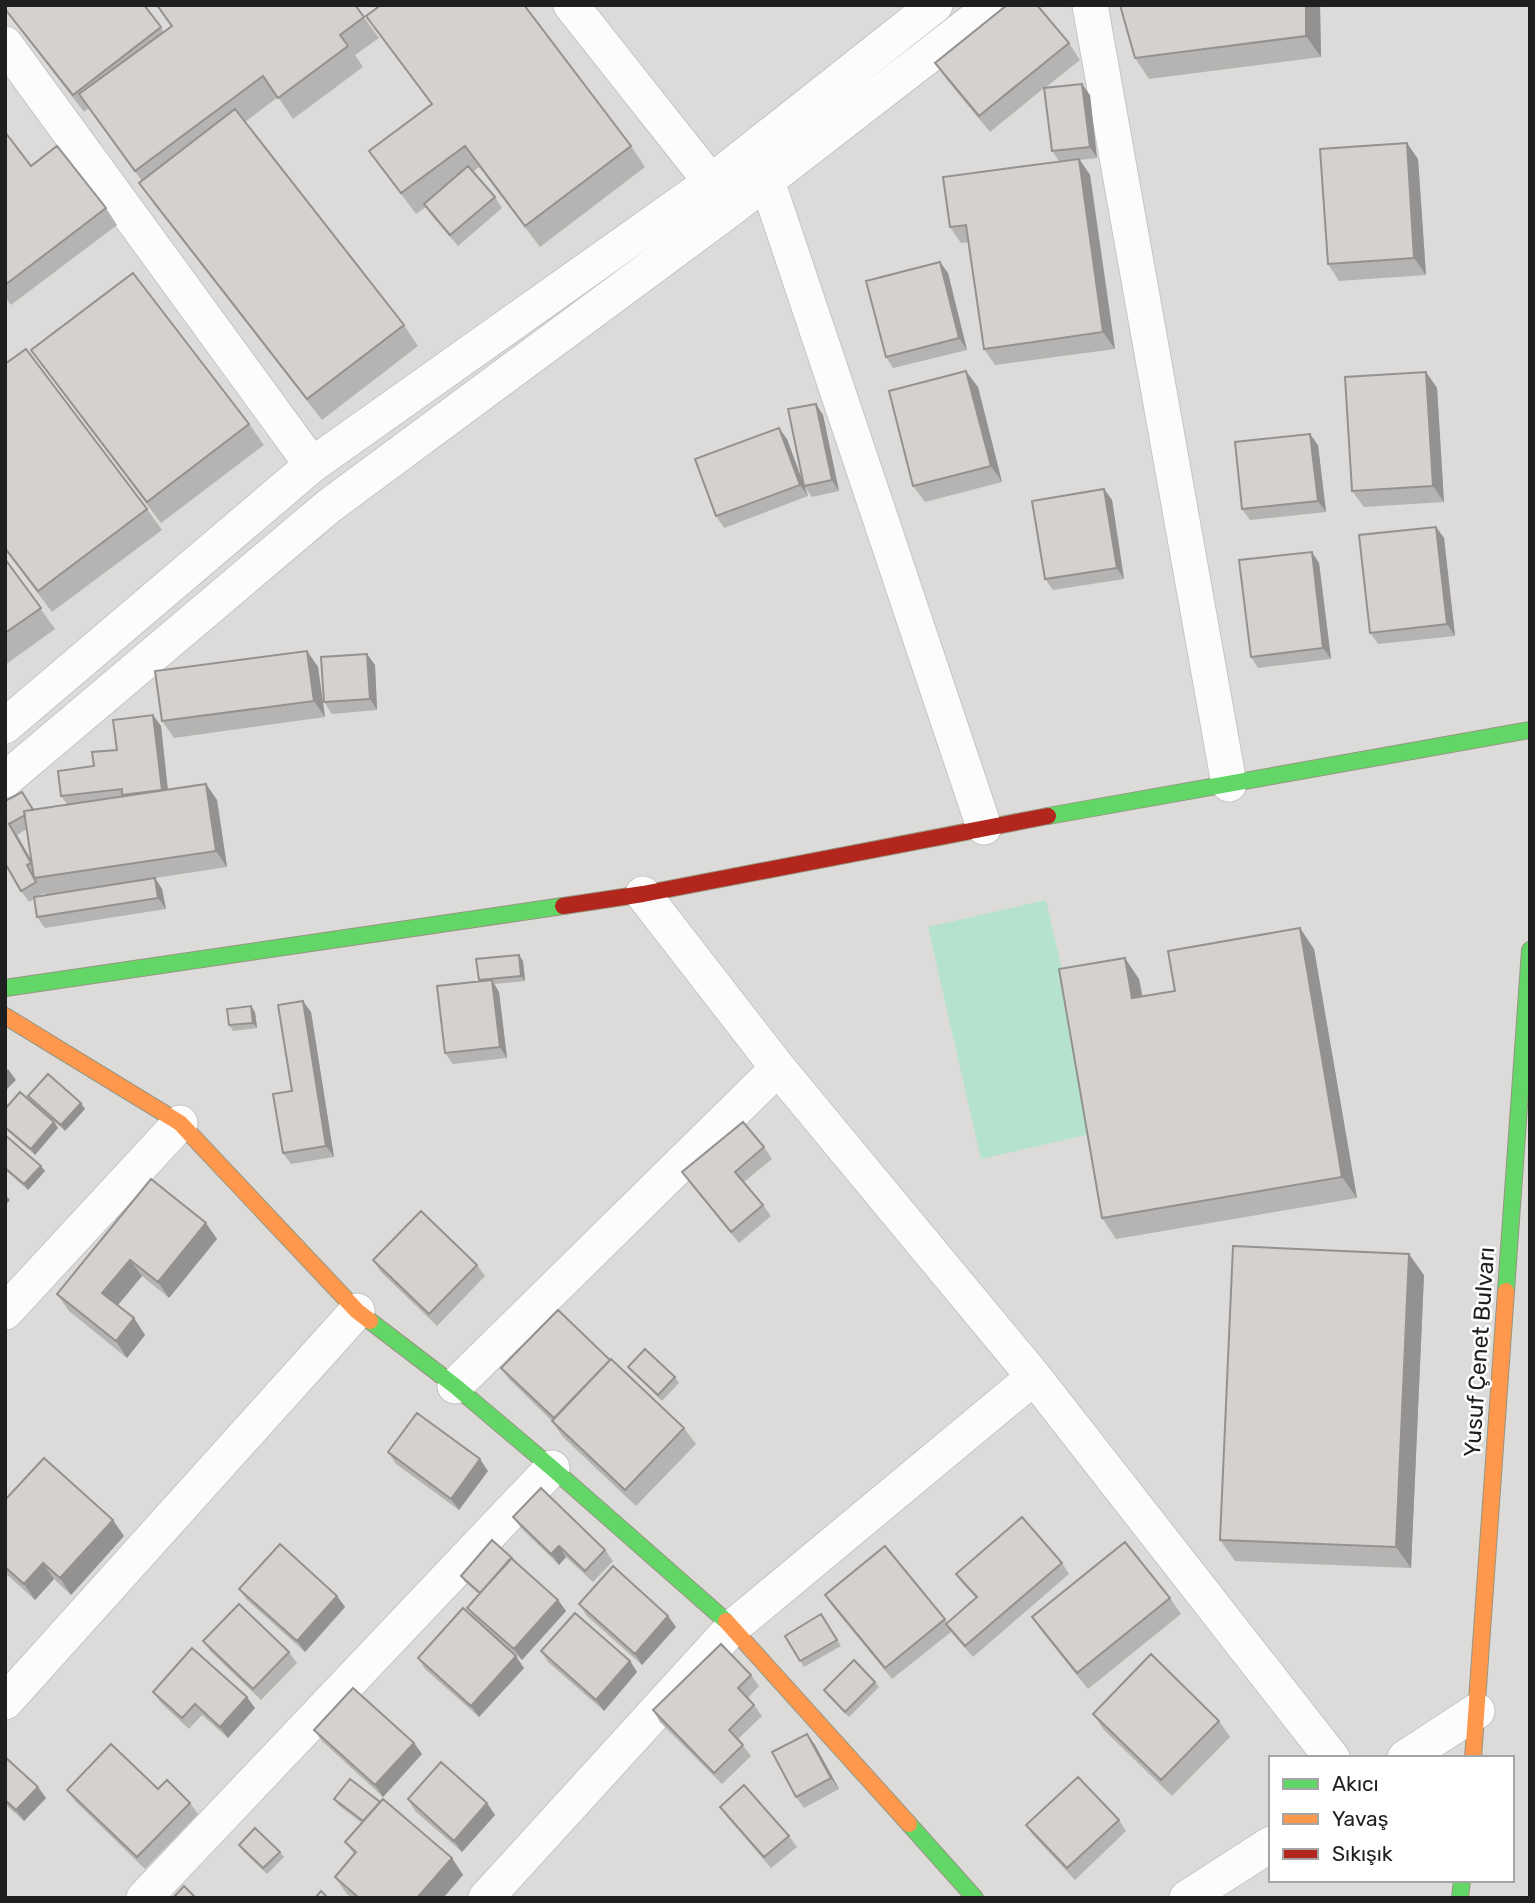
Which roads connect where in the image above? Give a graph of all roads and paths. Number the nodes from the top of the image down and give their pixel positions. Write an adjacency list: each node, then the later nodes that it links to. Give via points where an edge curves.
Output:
1 (571, 5): 7 (street)
2 (935, 5): 7 (street)
3 (994, 5): 6 (street)
4 (1090, 5): 12 (street)
5 (5, 44): 8 (street)
6 (767, 181): 11 (street, via 329,506); 13 (street)
7 (711, 182): 8 (street)
8 (312, 466): 9 (street)
9 (5, 726)
10 (1530, 730): 12 (main road)
11 (5, 780)
12 (1229, 784): 13 (main road)
13 (984, 827): 14 (main road)
14 (643, 894): 16 (main road); 18 (street)
15 (1530, 950): 27 (main road, Yusuf Çenet Bulvarı)
16 (5, 988)
17 (5, 1016): 19 (main road)
18 (778, 1068): 22 (street); 23 (street)
19 (180, 1123): 20 (main road); 21 (street)
20 (357, 1311): 23 (main road); 26 (street)
21 (5, 1312)
22 (1034, 1377): 25 (street); 28 (street)
23 (455, 1387): 24 (main road)
24 (552, 1468): 25 (main road); 32 (street)
25 (733, 1627): 33 (street); 34 (main road)
26 (5, 1702)
27 (1477, 1711): 29 (street); 30 (main road, Yusuf Çenet Bulvarı)
28 (1330, 1756)
29 (1408, 1756)
30 (1473, 1756)
31 (1269, 1845): 35 (street)
32 (144, 1898)
33 (486, 1898)
34 (975, 1898)
35 (1187, 1898)

